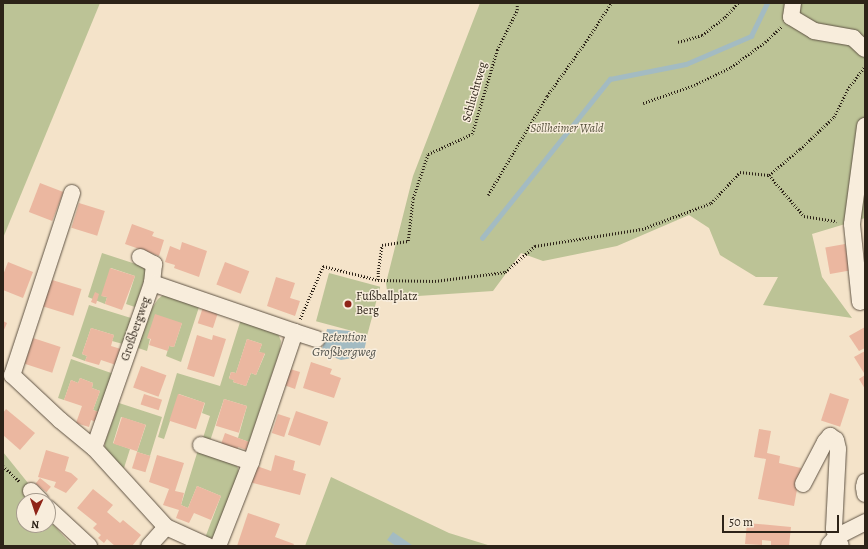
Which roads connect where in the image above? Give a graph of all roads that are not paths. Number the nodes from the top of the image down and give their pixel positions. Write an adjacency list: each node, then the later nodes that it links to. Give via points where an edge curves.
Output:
1 (792, 10): 2 (street, via 814,31 853,38)
2 (865, 49)
3 (865, 126): 7 (street, via 852,224)
4 (72, 192): 11 (street, via 12,375)
5 (140, 257): 6 (street, via 154,264)
6 (152, 283): 8 (street, Großbergweg); 11 (street, Großbergweg)
7 (860, 302)
8 (295, 332): 9 (street, Großbergweg); 12 (street)
9 (317, 339)
10 (201, 445): 12 (street)
11 (94, 448): 18 (street)
12 (251, 462): 23 (street)
13 (865, 482): 15 (street)
14 (803, 484): 19 (street, via 830,436 836,440 838,449)
15 (865, 494)
16 (56, 515): 20 (street)
17 (865, 522): 19 (street)
18 (166, 527): 21 (street); 22 (street)
19 (835, 543)
20 (89, 546)
21 (149, 546)
22 (208, 546)
23 (218, 546)

